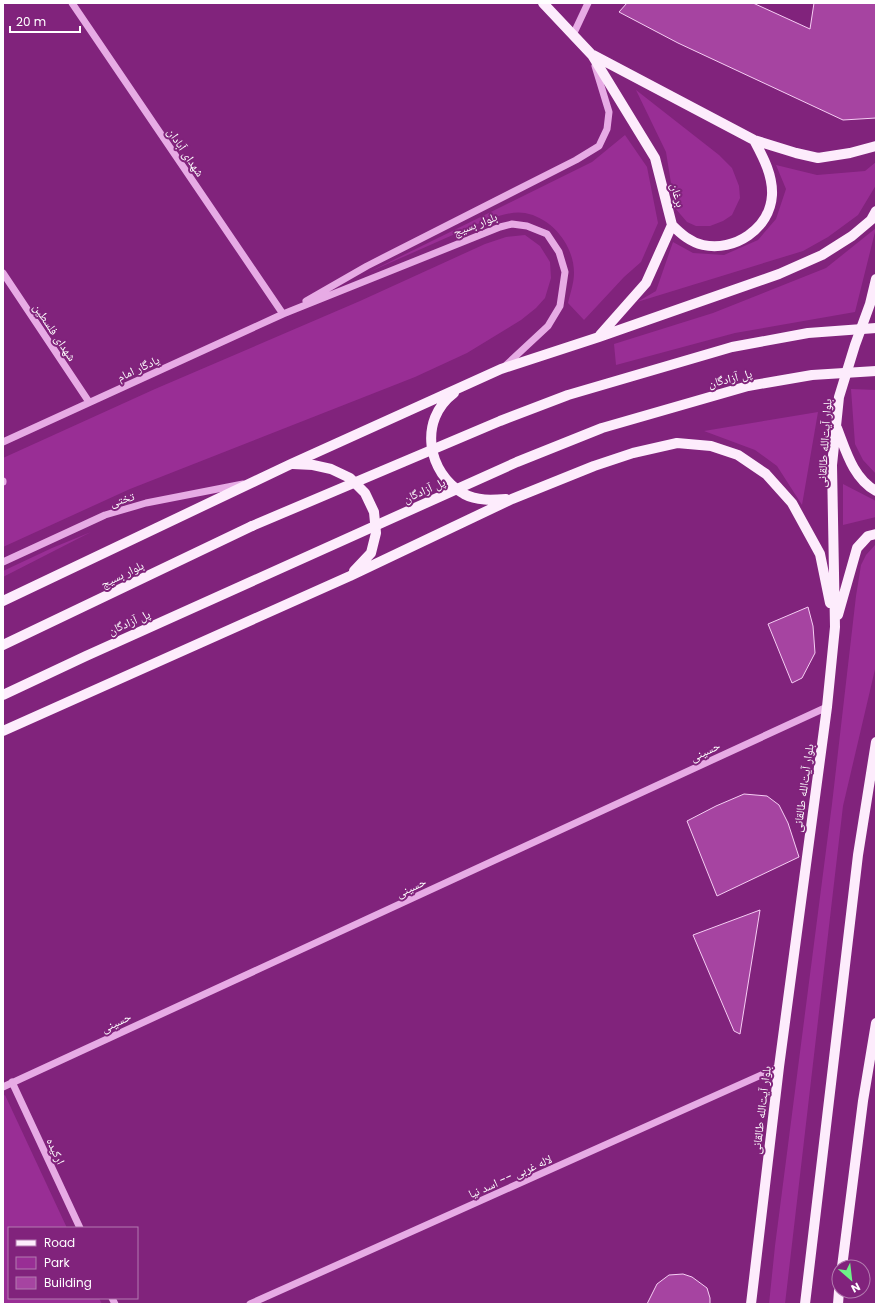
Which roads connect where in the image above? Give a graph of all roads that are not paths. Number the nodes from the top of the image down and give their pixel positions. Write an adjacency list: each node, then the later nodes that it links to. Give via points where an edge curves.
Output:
1 (72, 3): 12 (street, شهدای آبادان)
2 (543, 3): 4 (main road, برغان)
3 (588, 3): 4 (street)
4 (572, 35): 5 (main road, برغان)
5 (592, 55): 6 (main road, برغان); 9 (main road, برغان, via 655,158); 12 (street, via 609,112 608,129 599,146 367,266)
6 (754, 140): 7 (main road, برغان, via 818,158 850,154); 9 (main road, via 767,166 772,192 765,216 753,233 734,243 713,246 703,245 684,236)
7 (876, 146)
8 (876, 211): 14 (main road, via 871,220 822,255 779,274)
9 (672, 225): 14 (main road, برغان, via 646,284)
10 (3, 273): 18 (street, شهدای فلسطین)
11 (876, 279): 19 (main road, بلوار آیت‌الله طالقانی, via 839,397)
12 (283, 314): 15 (street, بلوار بسیج, via 500,227 512,224 527,226 547,234 559,252 565,272 560,306 548,326); 18 (street, یادگار امام)
13 (876, 328): 30 (main road, بلوار بسیج, bridge, via 808,333 732,347 568,394 252,526)
14 (599, 337): 15 (main road)
15 (501, 370): 17 (main road)
16 (876, 371): 31 (main road, پل آزادگان, bridge, via 812,375 748,386 602,428 510,465)
17 (469, 383): 21 (main road); 24 (main road, via 452,394 439,409 432,428 431,448 437,467 448,483 465,494 484,500)
18 (89, 402): 20 (street, یادگار امام)
19 (837, 426): 23 (main road, via 851,464 867,486); 29 (main road, بلوار آیت‌الله طالقانی, via 832,465)
20 (3, 442)
21 (291, 464): 22 (main road); 27 (main road, via 331,469 350,478 365,493 374,512 376,533 371,554)
22 (254, 481): 26 (street, تختی, via 105,515); 28 (main road)
23 (876, 491)
24 (512, 499): 27 (main road); 29 (main road, via 594,466 633,453 677,443 711,446 738,455 766,474 792,503 820,554)
25 (876, 534): 29 (main road, via 868,536 857,548)
26 (3, 562)
27 (350, 576): 33 (main road)
28 (3, 601)
29 (835, 627): 32 (main road, بلوار آیت‌الله طالقانی)
30 (3, 645)
31 (3, 695)
32 (828, 707): 36 (main road, بلوار آیت‌الله طالقانی); 37 (street, حسینی)
33 (3, 731)
34 (876, 742): 43 (main road, via 857,863)
35 (876, 1023): 40 (main road, via 863,1101)
36 (779, 1068): 41 (street, لاله غربی -- اسد نیا); 42 (main road, بلوار آیت‌الله طالقانی)
37 (12, 1082): 38 (street, حسینی); 39 (street, ارکیده)
38 (3, 1087)
39 (80, 1227)
40 (843, 1259)
41 (250, 1304)
42 (751, 1304)
43 (806, 1304)

